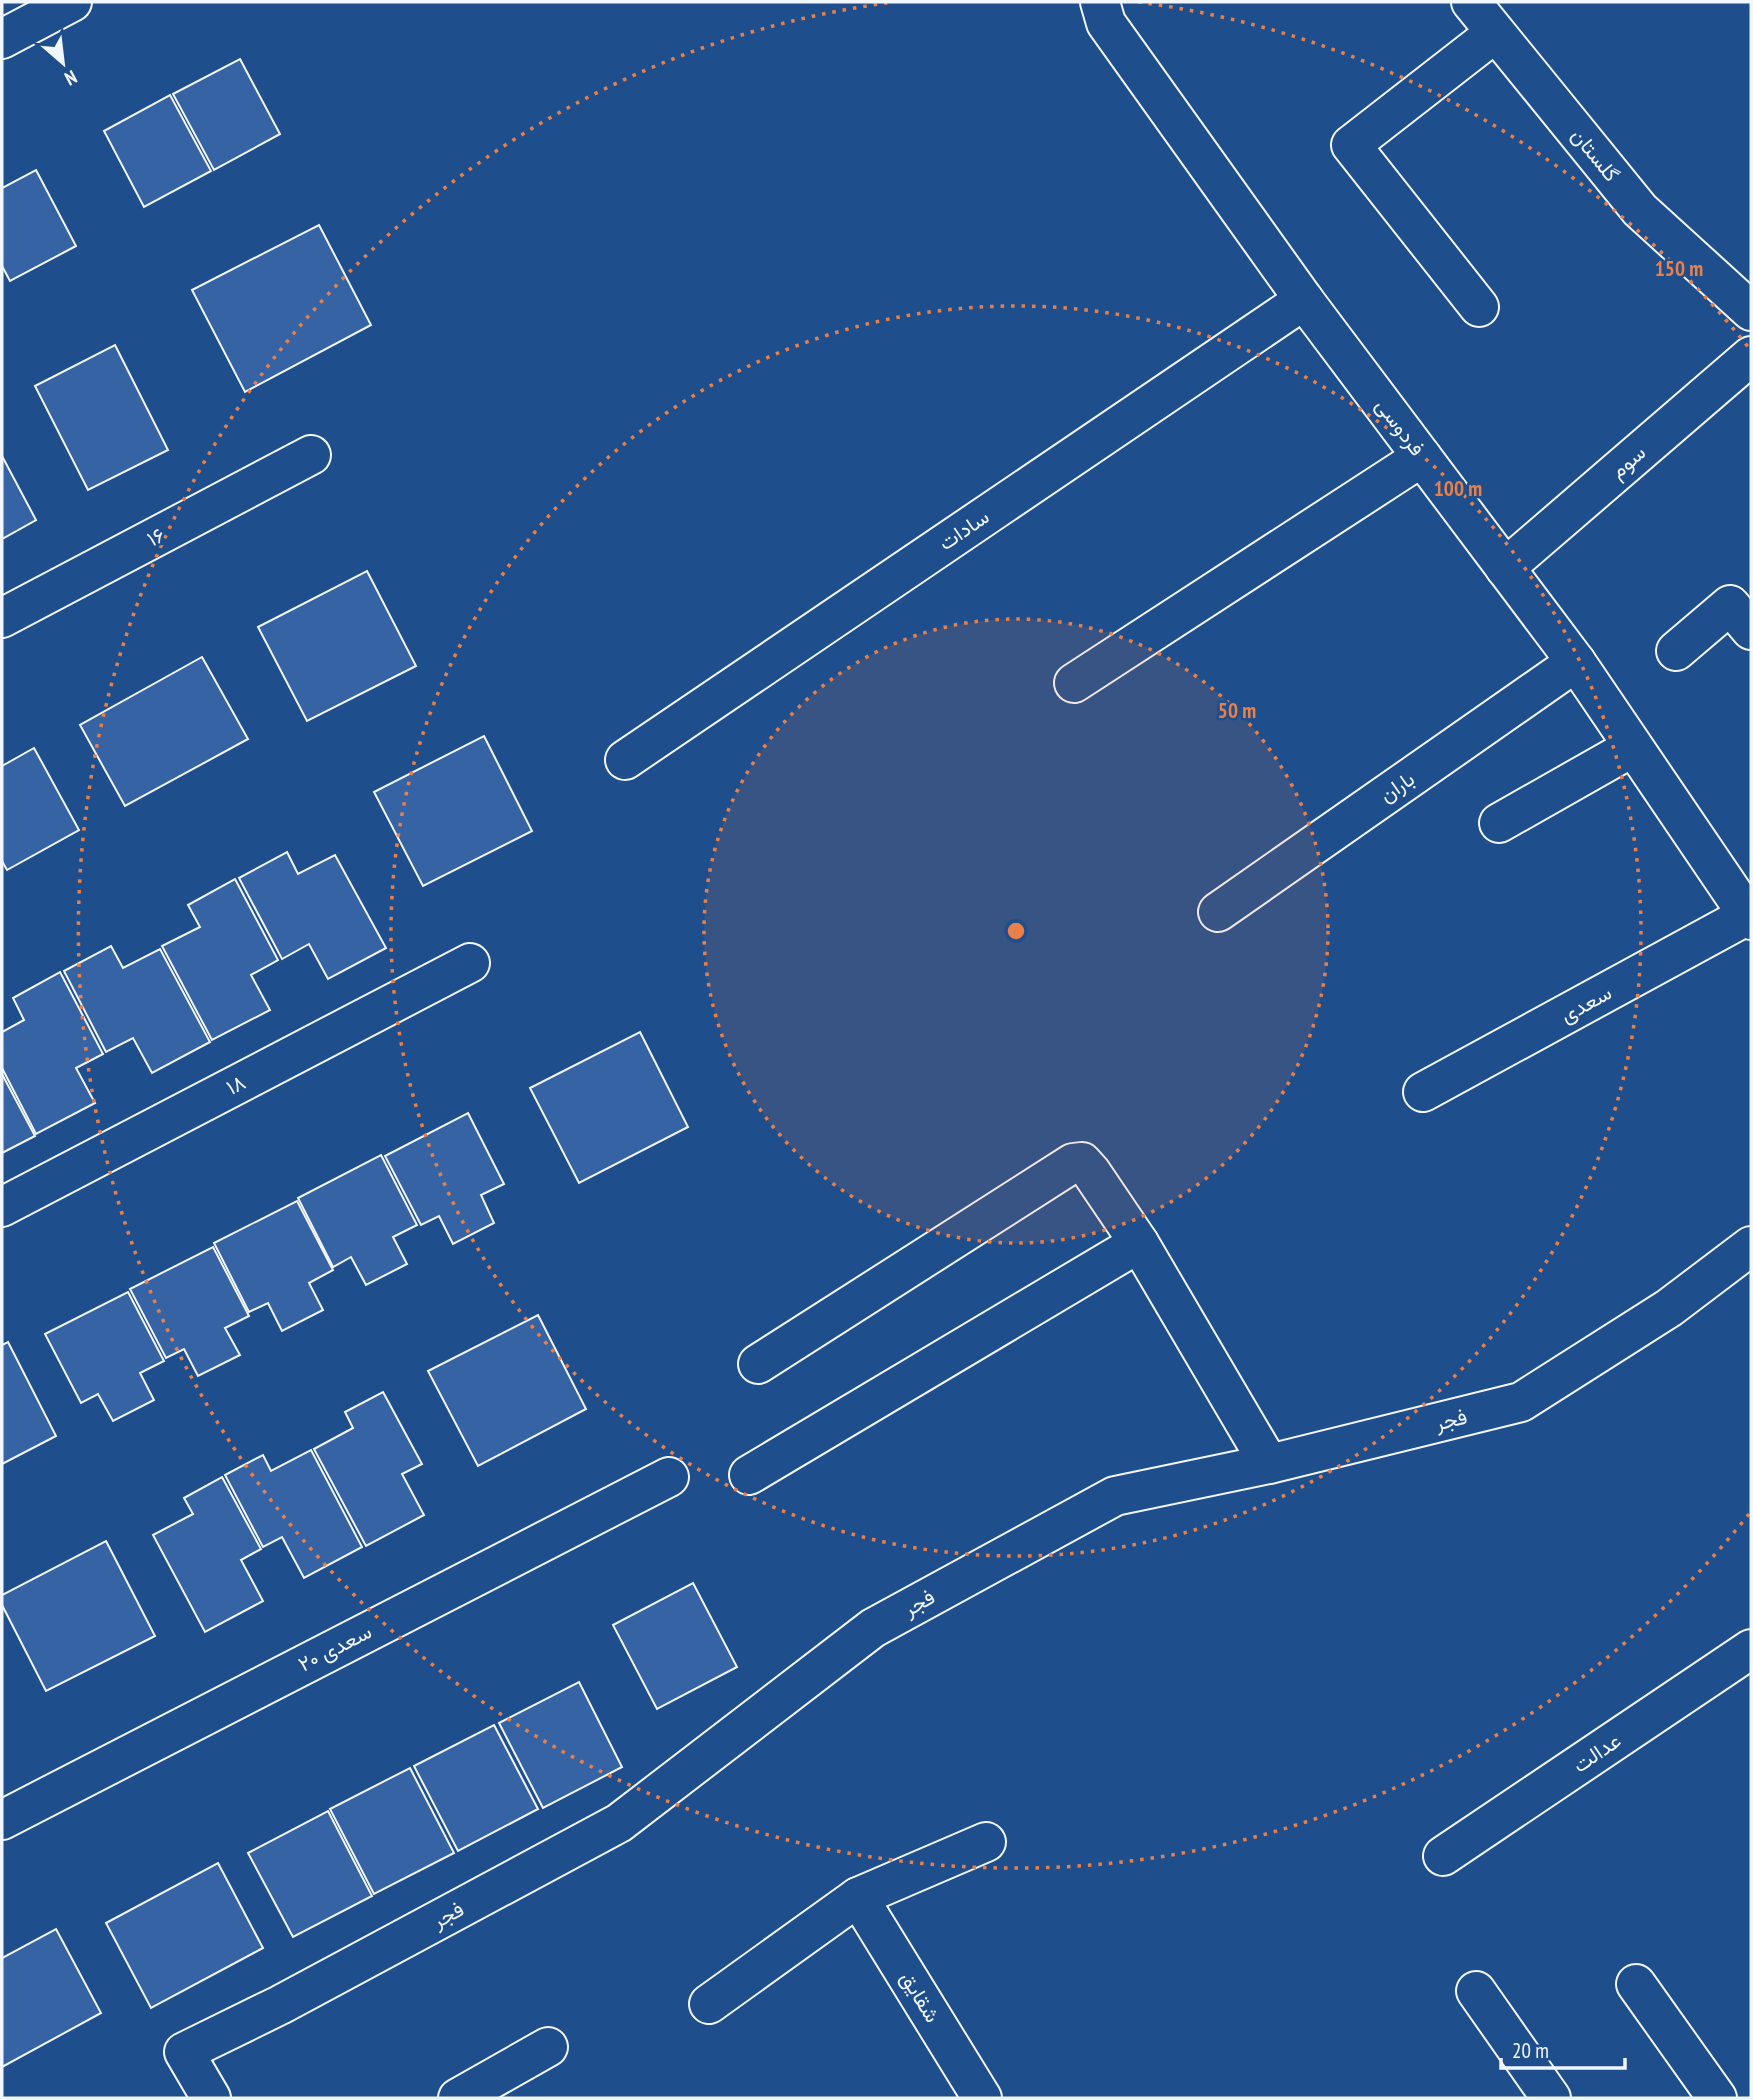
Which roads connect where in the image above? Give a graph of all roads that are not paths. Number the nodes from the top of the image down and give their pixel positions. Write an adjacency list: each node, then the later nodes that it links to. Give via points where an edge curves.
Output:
1 (72, 2): 5 (street)
2 (1100, 2): 7 (street, فردوسی, via 1106,23)
3 (1471, 2): 4 (street, گلستان)
4 (1495, 33): 6 (street, گلستان, via 1640,210); 8 (street, via 1351,145)
5 (2, 39)
6 (1745, 295)
7 (1304, 300): 11 (street, فردوسی); 19 (street, سادات)
8 (1479, 307)
9 (1751, 356): 12 (street, سوم)
10 (311, 455): 13 (street, ۱۶)
11 (1422, 457): 12 (street, فردوسی); 17 (street)
12 (1505, 568): 16 (street, فردوسی)
13 (2, 618)
14 (1751, 631): 15 (street, via 1730,605)
15 (1676, 651)
16 (1576, 662): 18 (street, فردوسی); 21 (street, باران)
17 (1074, 683)
18 (1633, 747): 20 (street); 22 (street, فردوسی)
19 (625, 760)
20 (1499, 823)
21 (1218, 912)
22 (1750, 918): 24 (street, سعدی)
23 (470, 963): 25 (street, ۱۸)
24 (1423, 1092)
25 (2, 1207)
26 (1139, 1243): 28 (street, via 1091,1172 1082,1162 1073,1163); 29 (street); 30 (street)
27 (1751, 1246): 29 (street, فجر, via 1669,1308 1521,1402)
28 (758, 1364)
29 (1269, 1464): 41 (street, فجر, via 1115,1496 873,1628 619,1823 184,2052)
30 (749, 1475)
31 (669, 1477): 33 (street, سعدی ۲۰)
32 (1751, 1649): 35 (street, عدالت)
33 (2, 1820)
34 (986, 1842): 36 (street)
35 (1443, 1856)
36 (858, 1896): 39 (street); 43 (street, شقایق)
37 (1636, 1984): 45 (street)
38 (1476, 1991): 44 (street)
39 (709, 2004)
40 (548, 2047): 42 (street)
41 (211, 2098)
42 (458, 2098)
43 (982, 2098)
44 (1551, 2098)
45 (1717, 2098)

